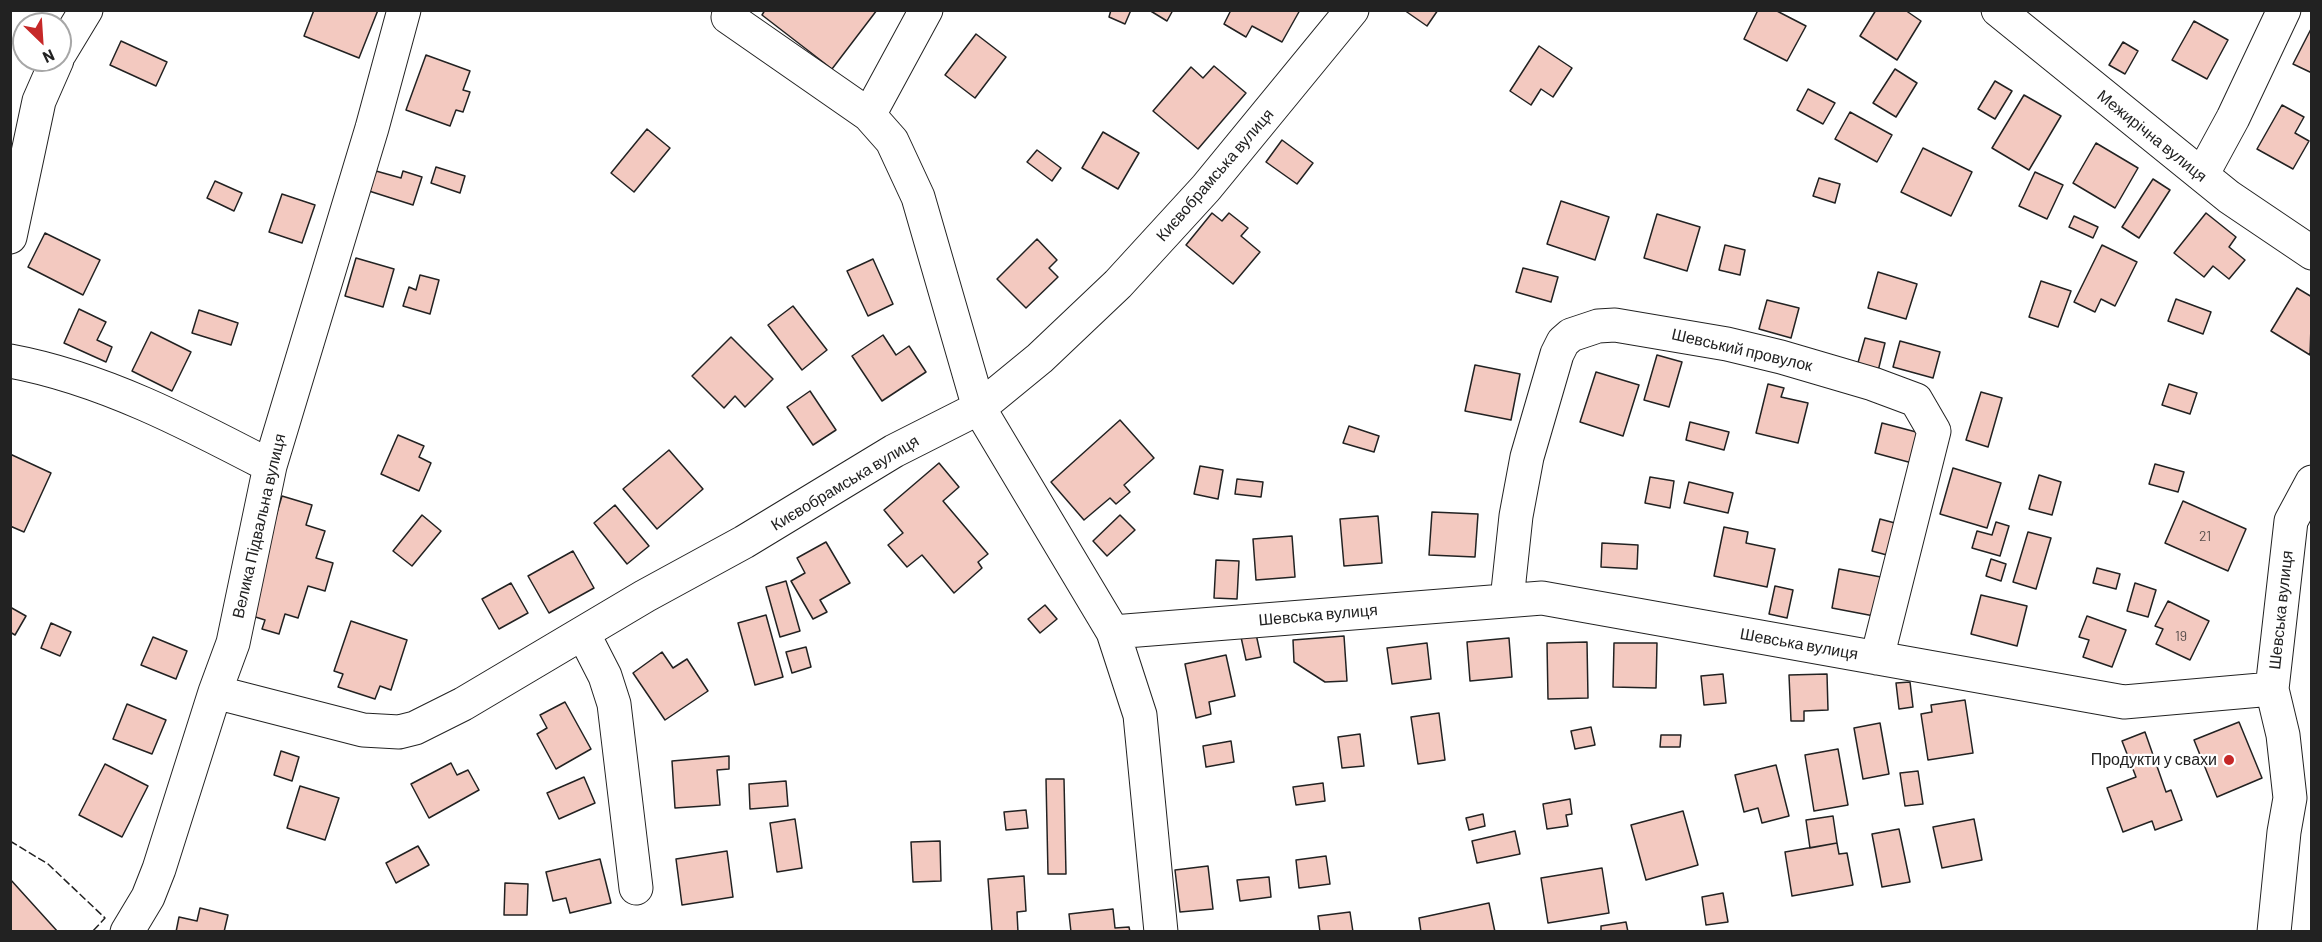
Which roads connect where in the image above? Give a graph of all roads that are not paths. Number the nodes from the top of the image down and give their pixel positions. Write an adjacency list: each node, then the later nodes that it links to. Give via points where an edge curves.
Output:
1 (86, 10): 8 (street)
2 (404, 10): 17 (street, Велика Підвальна вулиця)
3 (732, 10): 10 (street, via 728,17)
4 (926, 10): 10 (street)
5 (1352, 10): 16 (street, Києвобрамська вулиця, via 1214,179 1119,284 1040,358)
6 (1998, 10): 12 (street, Межирічна вулиця)
7 (2284, 10): 12 (street)
8 (72, 33)
9 (52, 72): 11 (street)
10 (869, 115): 16 (street, via 892,141 918,197)
11 (18, 165): 13 (street)
12 (2202, 176): 14 (street, Межирічна вулиця)
13 (10, 237)
14 (2312, 254)
15 (10, 361): 17 (street, via 56,371 131,400)
16 (979, 408): 20 (street); 21 (street, Києвобрамська вулиця, via 894,451 754,537)
17 (270, 466): 24 (street, Велика Підвальна вулиця, via 232,642)
18 (2312, 482): 23 (street, Шевська вулиця, via 2291,521)
19 (1507, 600): 20 (street, Шевська вулиця); 22 (street, Шевська вулиця, via 1542,597); 22 (street, Шевський провулок, via 1527,457 1563,342 1571,335 1598,326 1646,329 1781,357 1916,400 1934,431)
20 (1113, 632): 28 (street, via 1140,715)
21 (583, 633): 24 (street, Києвобрамська вулиця, via 463,704 399,732 363,730); 26 (street, via 614,704)
22 (1877, 658): 23 (street, Шевська вулиця, via 2124,702)
23 (2272, 689): 25 (street)
24 (215, 692): 27 (street, Велика Підвальна вулиця, via 159,869)
25 (2298, 825): 29 (street)
26 (636, 888)
27 (127, 932)
28 (1161, 932)
29 (2274, 932)

